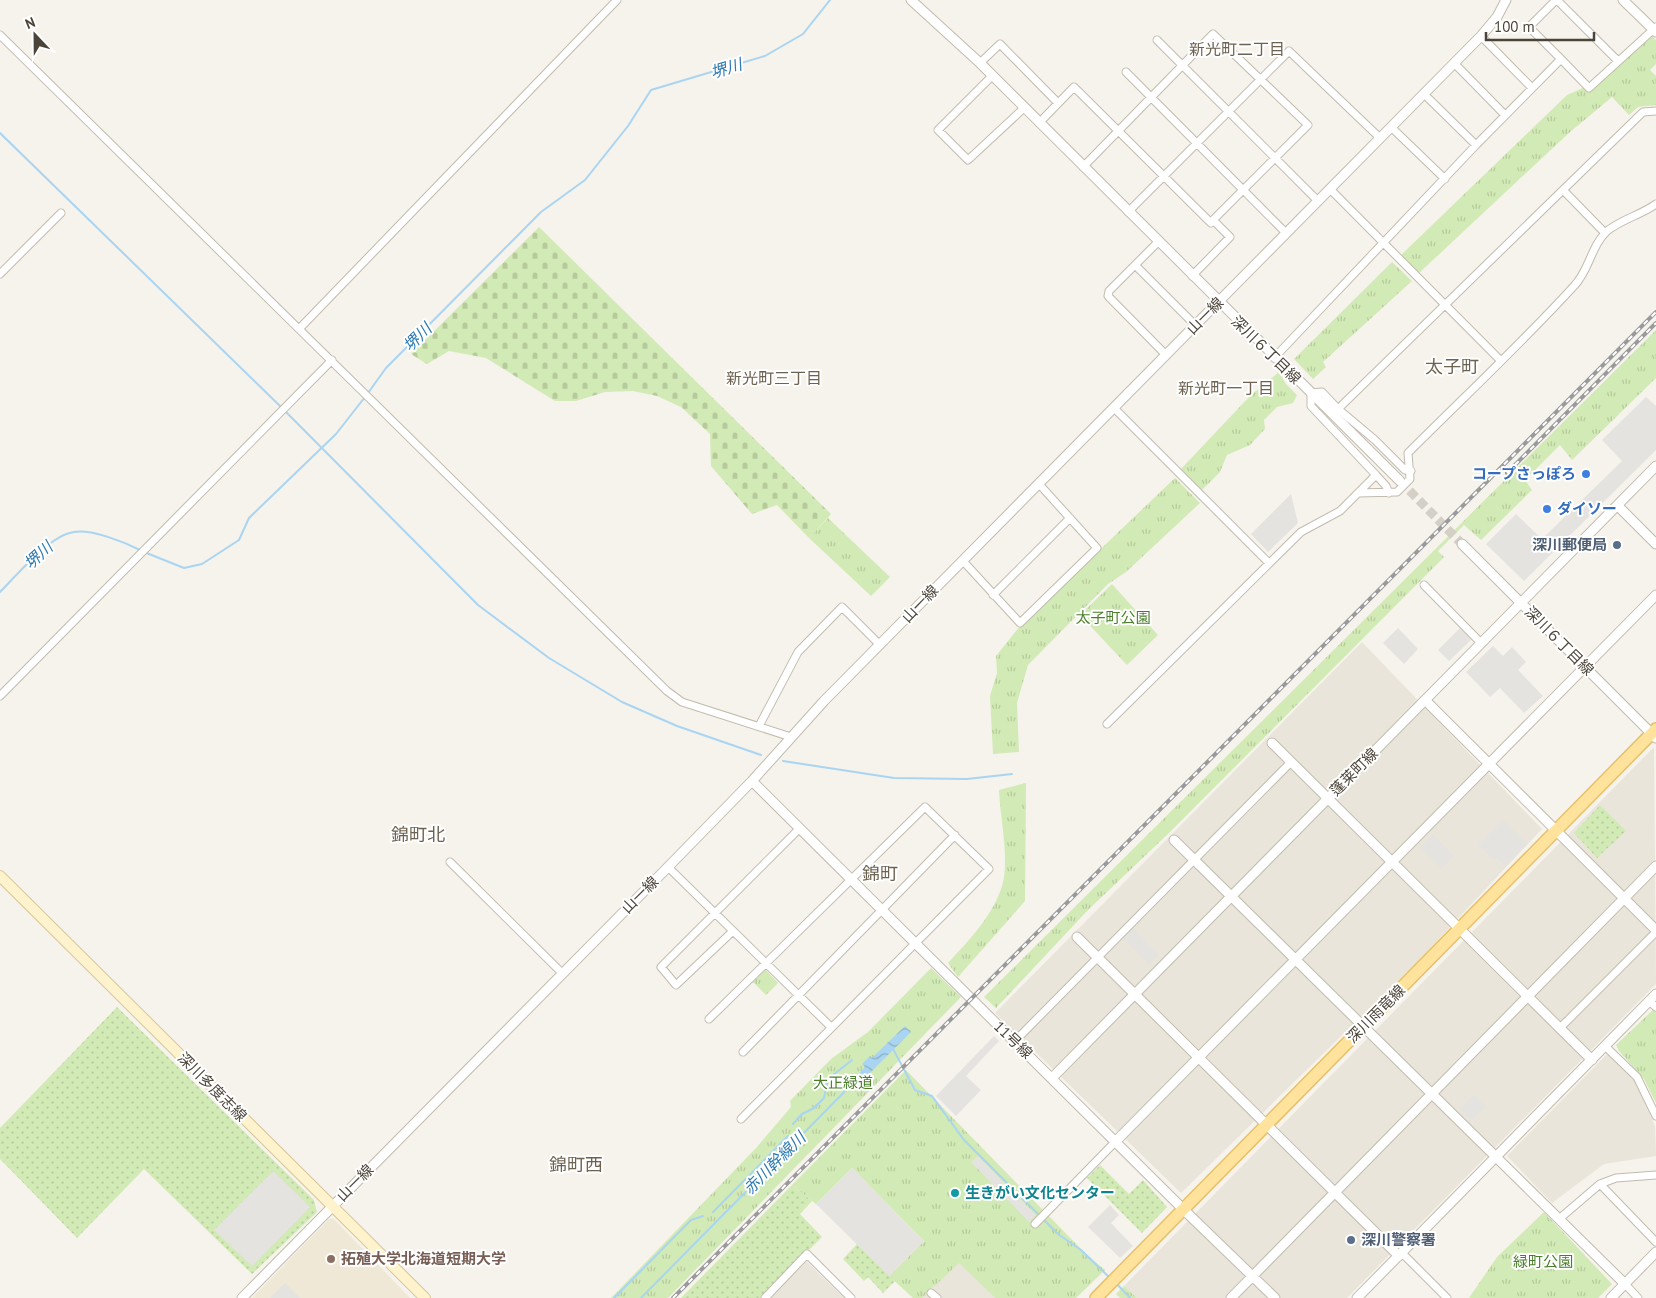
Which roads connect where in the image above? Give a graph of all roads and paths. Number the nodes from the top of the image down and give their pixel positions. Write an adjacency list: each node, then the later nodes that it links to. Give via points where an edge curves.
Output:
1 (617, 0): 54 (street)
2 (911, 0): 12 (street, 深川６丁目線)
3 (1506, 0): 8 (street, 山一線)
4 (1556, 0): 10 (street, via 1528,27); 11 (street)
5 (1623, 0): 6 (street)
6 (1655, 29): 11 (street)
7 (0, 34): 54 (street)
8 (1481, 36): 13 (street, 山一線); 18 (street)
9 (1156, 40): 14 (street)
10 (1561, 59): 11 (street, via 1589,88); 18 (street)
11 (1618, 61)
12 (980, 63): 16 (street, 深川６丁目線); 21 (street, via 1000,44)
13 (1454, 63): 19 (street, 山一線); 25 (street)
14 (1183, 66): 17 (street, via 1213,34); 20 (street); 23 (street)
15 (1126, 72): 20 (street)
16 (992, 76): 22 (street, 深川６丁目線); 22 (street, via 938,130 968,160)
17 (1260, 80): 23 (street); 29 (street, via 1289,51); 32 (street, via 1308,125)
18 (1532, 88): 25 (street)
19 (1424, 94): 27 (street, 山一線); 31 (street)
20 (1151, 98): 28 (street); 30 (street)
21 (1058, 103): 26 (street); 28 (street, via 1074,87)
22 (1024, 108): 26 (street, 深川６丁目線)
23 (1228, 111): 30 (street); 32 (street)
24 (1656, 111): 38 (street, via 1643,112)
25 (1505, 115): 31 (street)
26 (1039, 123): 33 (street, 深川６丁目線)
27 (1391, 127): 29 (street, 山一線); 35 (street)
28 (1118, 132): 33 (street); 34 (street)
29 (1380, 138): 37 (street, 山一線)
30 (1196, 144): 34 (street); 36 (street)
31 (1476, 145): 35 (street)
32 (1275, 158): 36 (street); 39 (street)
33 (1083, 167): 41 (street, 深川６丁目線)
34 (1164, 176): 41 (street); 43 (street, via 1211,223)
35 (1445, 179): 47 (street)
36 (1243, 190): 43 (street); 44 (street)
37 (1330, 190): 39 (street, 山一線); 47 (street)
38 (1564, 191): 45 (street); 52 (street)
39 (1318, 201): 44 (street, 山一線)
40 (1656, 204): 45 (street, via 1646,212 1619,222)
41 (1128, 212): 46 (street, 深川６丁目線)
42 (61, 213): 49 (street)
43 (1213, 220): 50 (street, via 1230,238)
44 (1286, 233): 51 (street, 山一線)
45 (1605, 233): 58 (street, via 1576,284)
46 (1158, 242): 48 (street); 50 (street, 深川６丁目線)
47 (1383, 244): 52 (street); 56 (street)
48 (1135, 265): 53 (street); 55 (street, via 1109,291 1108,296)
49 (0, 274)
50 (1192, 276): 51 (street, 深川６丁目線)
51 (1218, 303): 53 (street, 山一線); 56 (street, 深川６丁目線)
52 (1445, 305): 58 (street); 61 (street)
53 (1196, 325): 55 (street, 山一線)
54 (300, 328): 57 (street)
55 (1166, 355): 60 (street, 山一線)
56 (1274, 358): 59 (street, 深川６丁目線)
57 (332, 360): 82 (street); 85 (street, via 667,691 682,702)
58 (1500, 360): 63 (street, via 1408,453)
59 (1311, 393): 61 (street, via 1322,392); 64 (street, via 1311,406); 65 (street, 深川６丁目線)
60 (1114, 408): 66 (street, 山一線); 74 (street)
61 (1338, 409): 63 (street, via 1405,470)
62 (1656, 466): 69 (street, 蓬莱町線)
63 (1410, 471): 68 (street, via 1410,479 1396,492)
64 (1376, 475): 67 (street); 68 (street)
65 (1400, 481)
66 (1039, 484): 70 (street); 73 (street, 山一線)
67 (1358, 493): 68 (street); 74 (street, via 1331,518 1301,532)
68 (1389, 493)
69 (1618, 506): 72 (street); 78 (street, 蓬莱町線)
70 (1070, 518): 76 (street); 76 (street, via 1097,548 1020,623)
71 (1462, 544): 78 (street, 深川６丁目線)
72 (1656, 544)
73 (963, 561): 76 (street); 80 (street, 山一線)
74 (1269, 563): 84 (street)
75 (1424, 585): 79 (street)
76 (993, 595)
77 (1656, 595): 81 (street)
78 (1522, 603): 79 (street, 蓬莱町線); 81 (street, 深川６丁目線)
79 (1481, 643): 83 (street, 蓬莱町線)
80 (880, 645): 85 (street, via 842,607 798,652); 87 (street, 山一線)
81 (1585, 667): 86 (street, 深川６丁目線); 90 (street)
82 (0, 696)
83 (1425, 700): 90 (street); 92 (street, 蓬莱町線)
84 (1107, 724)
85 (759, 726): 87 (street)
86 (1655, 733): 94 (main road, 深川雨竜線)
87 (792, 737): 91 (street, 山一線)
88 (1272, 743): 89 (street)
89 (1291, 762): 92 (street); 97 (street)
90 (1488, 765): 94 (street); 99 (street)
91 (752, 781): 93 (street, 11号線); 101 (street, 山一線)
92 (1328, 798): 99 (street); 104 (street, 蓬莱町線)
93 (800, 828): 103 (street, 11号線); 107 (street)
94 (1556, 831): 105 (street); 108 (main road, 深川雨竜線)
95 (955, 835): 103 (street, via 925,807); 106 (street); 112 (street, via 989,869)
96 (1174, 840): 97 (street)
97 (1194, 859): 104 (street); 113 (street)
98 (450, 862): 116 (street)
99 (1391, 862): 108 (street); 114 (street)
100 (1656, 866): 105 (street)
101 (668, 867): 107 (street); 116 (street, 山一線)
102 (0, 876): 140 (main road, 深川多度志線)
103 (851, 880): 106 (street, 11号線); 115 (street)
104 (1232, 896): 114 (street); 117 (street, 蓬莱町線)
105 (1624, 898): 110 (street); 119 (street)
106 (883, 912): 112 (street, 11号線); 118 (street)
107 (716, 914): 109 (street); 109 (street, via 661,966 676,985)
108 (1460, 929): 119 (street); 123 (main road, 深川雨竜線)
109 (733, 931): 115 (street)
110 (1656, 931): 124 (street)
111 (1077, 937): 113 (street)
112 (916, 944): 122 (street); 125 (street, 11号線)
113 (1098, 957): 117 (street); 125 (street)
114 (1296, 960): 123 (street); 128 (street)
115 (766, 964): 118 (street); 121 (street)
116 (562, 973): 140 (street, 山一線)
117 (1135, 994): 128 (street); 130 (street, 蓬莱町線)
118 (798, 996): 122 (street); 127 (street)
119 (1527, 996): 124 (street); 131 (street)
120 (1654, 1001): 126 (street)
121 (710, 1019)
122 (831, 1027): 133 (street)
123 (1363, 1027): 131 (street); 134 (main road, 深川雨竜線)
124 (1560, 1028): 129 (street)
125 (1014, 1042): 130 (street, 11号線)
126 (1606, 1047): 129 (street); 132 (street, via 1637,1077)
127 (743, 1052)
128 (1199, 1057): 134 (street); 135 (street)
129 (1592, 1060): 136 (street)
130 (1052, 1078): 135 (street, 11号線)
131 (1431, 1094): 136 (street); 139 (street)
132 (1656, 1116)
133 (741, 1119)
134 (1267, 1125): 139 (street); 141 (main road, 深川雨竜線)
135 (1116, 1141): 141 (street, 11号線); 143 (street)
136 (1496, 1157): 142 (street); 146 (street)
137 (1656, 1175): 138 (street, via 1616,1178)
138 (1600, 1184): 142 (street); 144 (street)
139 (1335, 1192): 146 (street); 147 (street)
140 (332, 1206): 149 (street, 山一線); 150 (main road, 深川多度志線)
141 (1184, 1210): 147 (street, 11号線); 153 (main road, 深川雨竜線)
142 (1559, 1220): 148 (street)
143 (1035, 1224)
144 (1656, 1242)
145 (1656, 1252): 148 (street)
146 (1401, 1254): 156 (street); 157 (street)
147 (1252, 1276): 154 (street); 155 (street, 11号線)
148 (1624, 1284): 158 (street); 159 (street)
149 (242, 1298)
150 (425, 1298)
151 (765, 1298): 152 (street, via 807,1254)
152 (851, 1298)
153 (1096, 1298)
154 (1231, 1298)
155 (1276, 1298)
156 (1358, 1298)
157 (1447, 1298)
158 (1611, 1298)
159 (1638, 1298)

